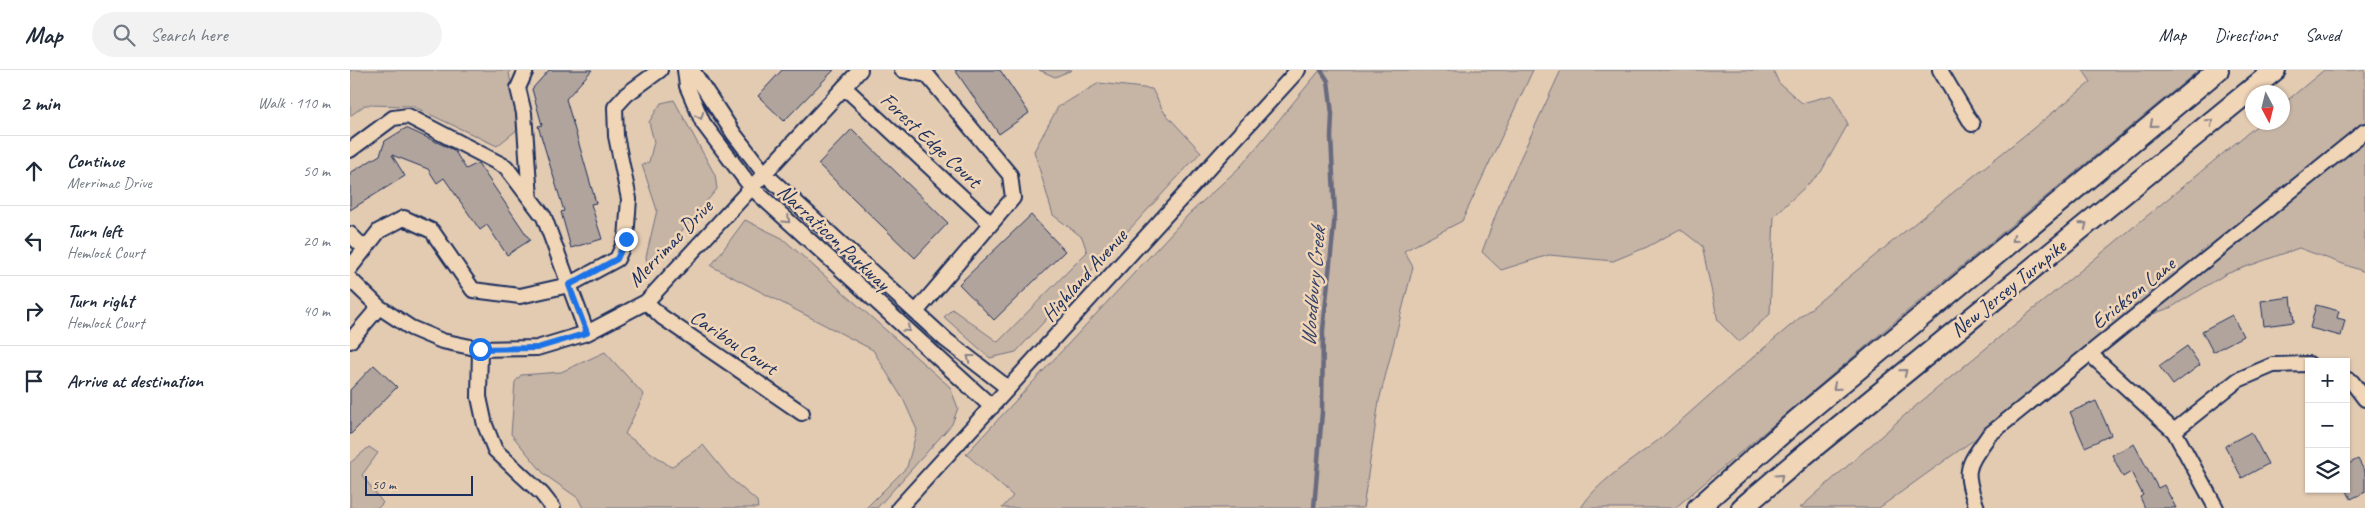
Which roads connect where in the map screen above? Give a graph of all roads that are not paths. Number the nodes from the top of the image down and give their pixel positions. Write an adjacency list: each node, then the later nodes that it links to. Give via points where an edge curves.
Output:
1 (526, 70): 17 (street, via 518,88 524,113)
2 (685, 70): 16 (street, Narraticon Parkway, one-way to 16, via 687,86 703,124)
3 (692, 70): 15 (street, Narraticon Parkway)
4 (860, 70): 11 (street)
5 (902, 70): 18 (street, Forest Edge Court, via 927,75 1010,175 1013,198)
6 (1298, 70): 33 (street, Highland Avenue)
7 (1940, 70): 12 (street)
8 (2218, 70): 40 (highway, New Jersey Turnpike, one-way to 40, via 1797,420)
9 (2275, 70): 41 (highway, New Jersey Turnpike, one-way to 9)
10 (653, 72): 23 (street, via 615,107 616,136 629,199 626,239 617,259)
11 (844, 87): 15 (street); 18 (street, Forest Edge Court)
12 (1972, 124)
13 (2365, 131): 30 (street, Erickson Lane)
14 (350, 150): 17 (street, via 393,118 408,116 506,167)
15 (764, 173): 16 (street, Merrimac Drive); 26 (street, Narraticon Parkway)
16 (751, 187): 24 (street, Merrimac Drive); 35 (street, Narraticon Parkway, one-way to 35)
17 (530, 198): 23 (street, via 544,217)
18 (990, 223): 26 (street, Forest Edge Court)
19 (350, 234): 20 (street)
20 (365, 249): 21 (street); 23 (street, via 379,231 404,218 432,230 473,290 520,296)
21 (350, 268)
22 (350, 279): 25 (street, Merrimac Drive)
23 (569, 285): 27 (street)
24 (646, 302): 27 (street, Merrimac Drive); 36 (street, Caribou Court, via 662,317)
25 (379, 307): 28 (street); 29 (street, Merrimac Drive, via 427,335)
26 (916, 312): 33 (street, Narraticon Parkway, one-way to 26)
27 (587, 333): 29 (street, Merrimac Drive, via 537,348)
28 (350, 341)
29 (480, 349): 38 (street, via 479,397 495,450)
30 (2090, 354): 37 (street); 42 (street, Erickson Lane, via 1989,435 1970,462 1967,477)
31 (2305, 364): 37 (street, via 2273,364 2238,380)
32 (2350, 381): 34 (street)
33 (1008, 388): 35 (street, Highland Avenue)
34 (2365, 399)
35 (992, 407): 39 (street, Highland Avenue)
36 (802, 413)
37 (2174, 431): 43 (street)
38 (553, 508)
39 (899, 508)
40 (1698, 508)
41 (1742, 508)
42 (1977, 508)
43 (2216, 508)

